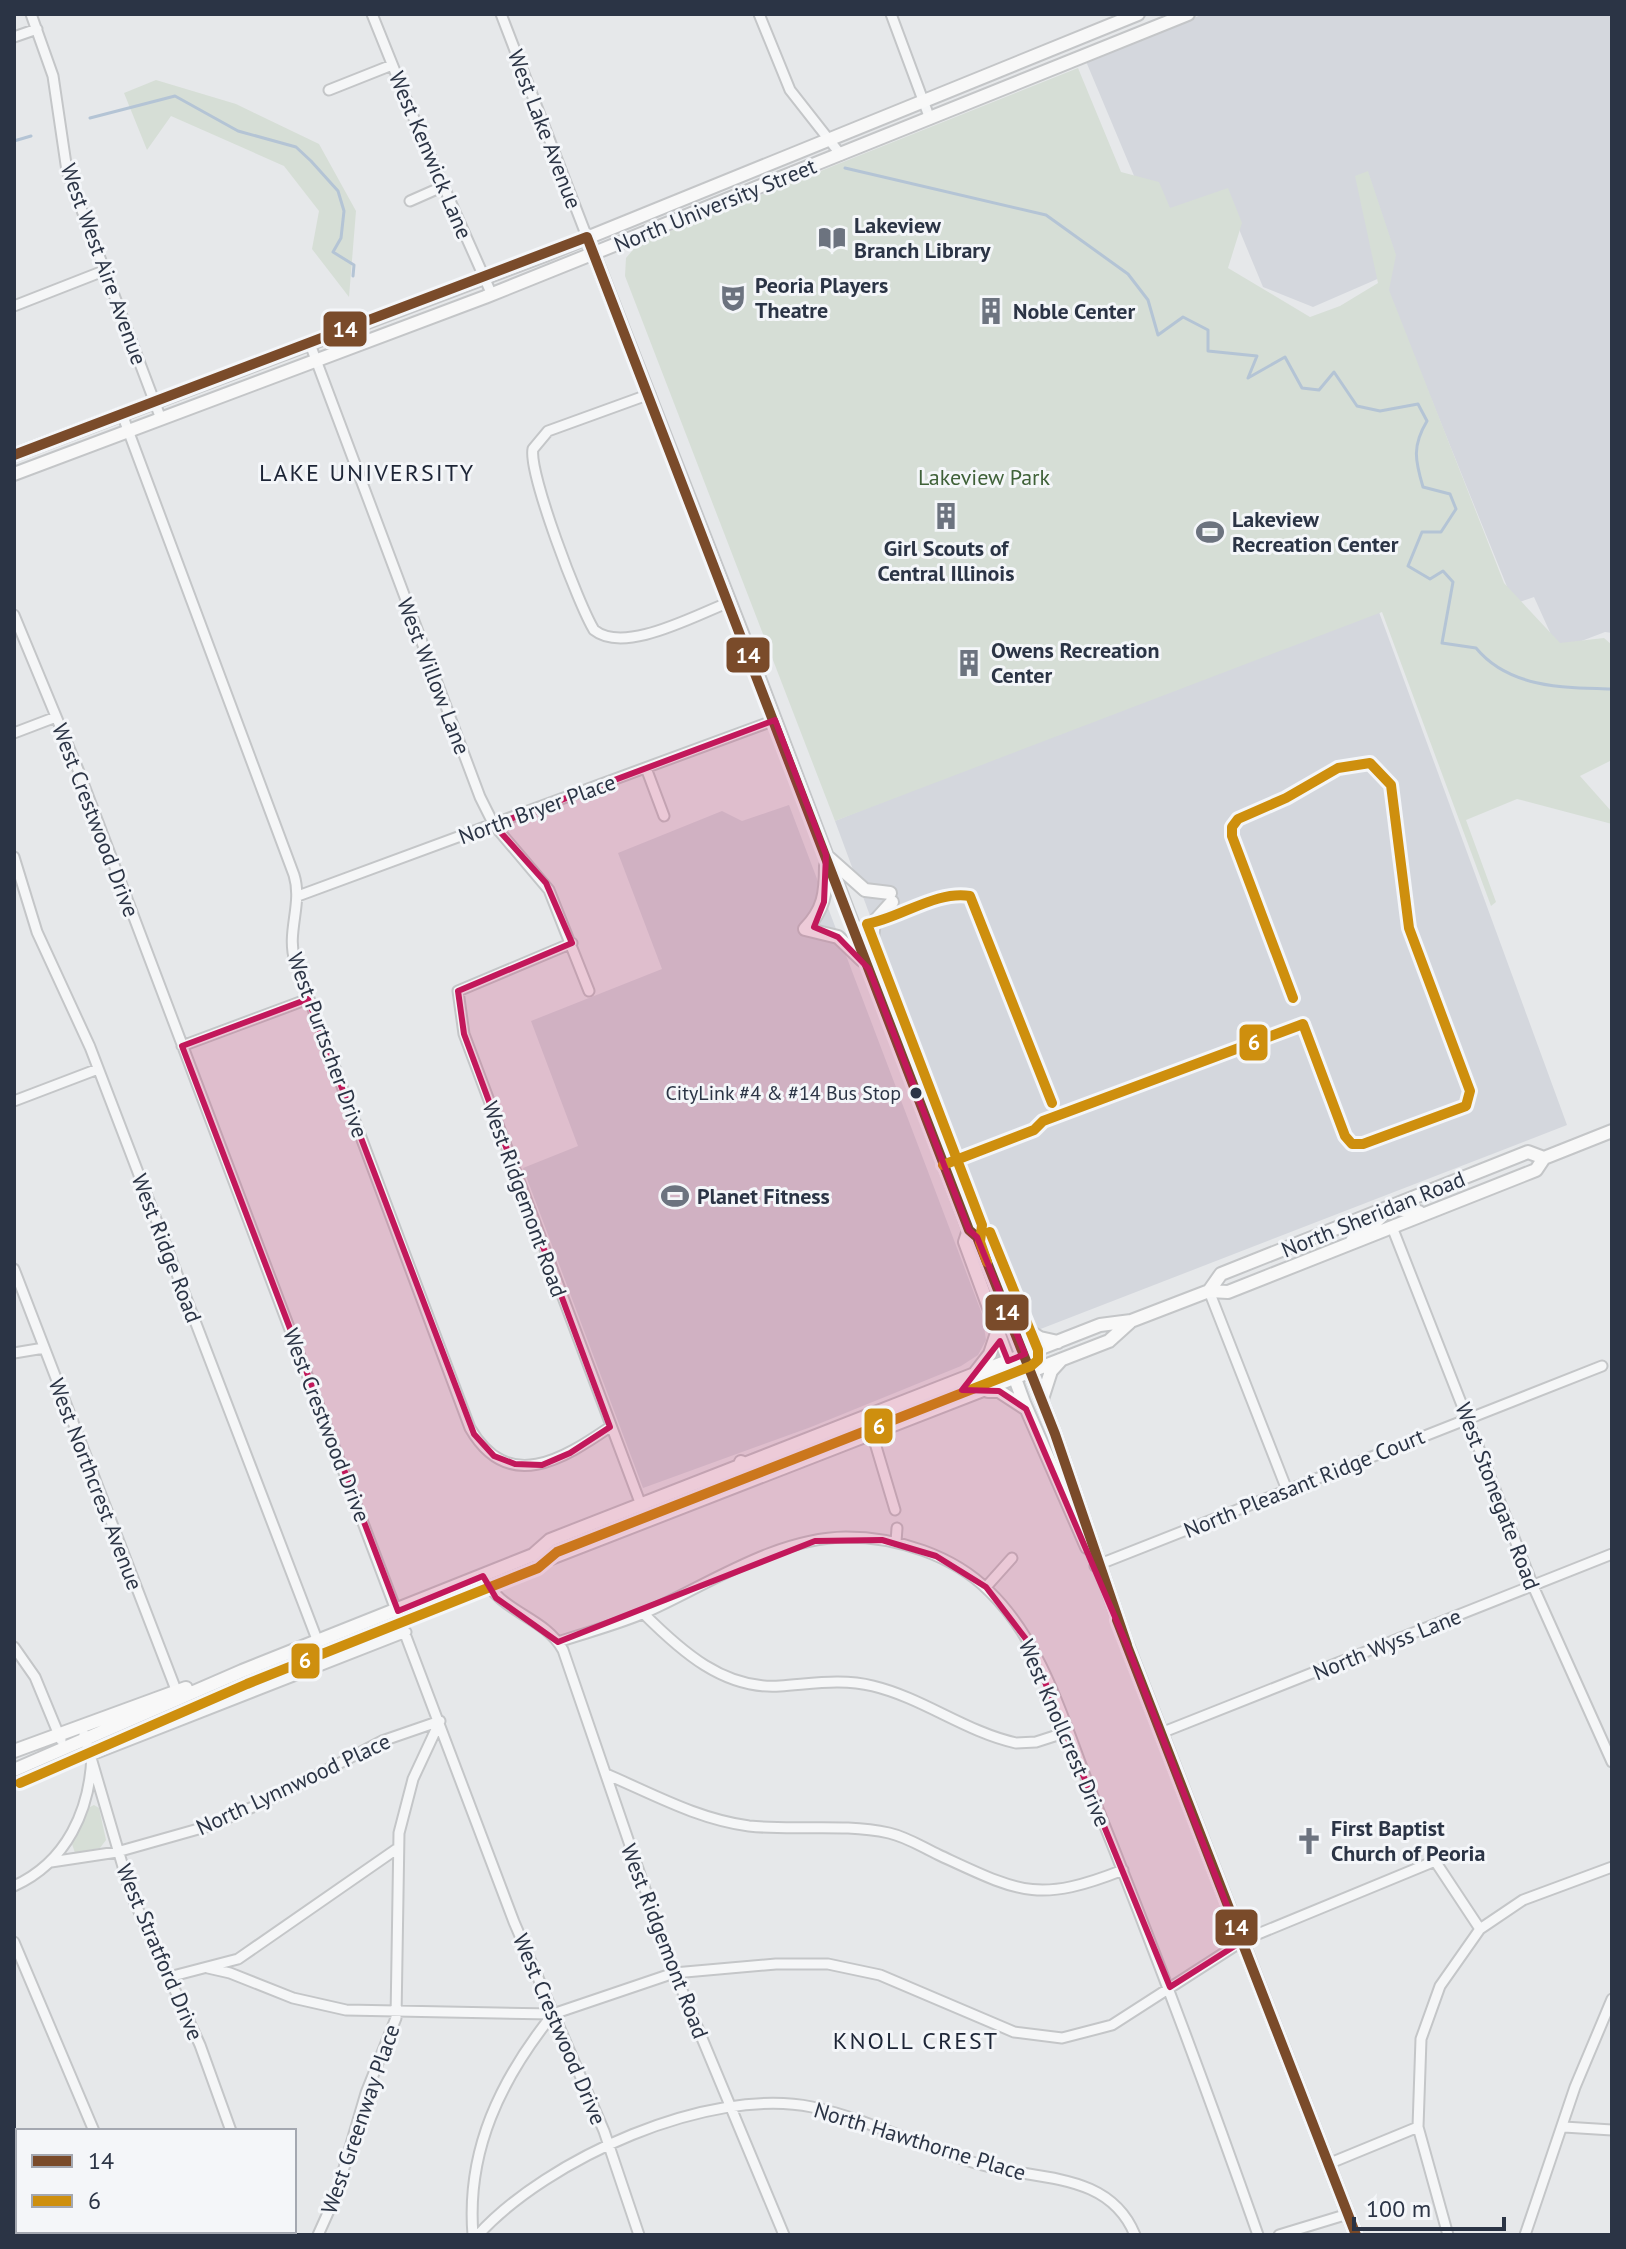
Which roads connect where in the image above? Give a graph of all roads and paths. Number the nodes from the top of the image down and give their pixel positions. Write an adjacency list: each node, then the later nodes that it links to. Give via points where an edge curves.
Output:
1 (31, 14): 9 (street, West West Aire Avenue)
2 (372, 14): 11 (street, West Kenwick Lane)
3 (501, 14): 19 (street, West Lake Avenue)
4 (759, 14): 15 (street, via 787,85)
5 (891, 14): 13 (street)
6 (1138, 14): 13 (main road, North University Street)
7 (1188, 14): 8 (main road, North University Street)
8 (1161, 19): 14 (main road, North University Street)
9 (37, 29): 10 (street); 21 (street, West West Aire Avenue, via 56,90 67,171)
10 (14, 37)
11 (392, 65): 12 (street); 17 (street, West Kenwick Lane)
12 (329, 90)
13 (923, 101): 14 (street); 15 (main road, North University Street)
14 (930, 119): 16 (main road, North University Street)
15 (829, 140): 16 (street); 19 (main road, North University Street)
16 (841, 155): 20 (main road, North University Street)
17 (444, 186): 18 (street); 22 (street, West Kenwick Lane)
18 (410, 201)
19 (587, 237): 20 (main road, West Lake Avenue); 22 (main road, North University Street)
20 (594, 254): 23 (main road, North University Street); 27 (main road, West Lake Avenue)
21 (106, 270): 24 (street); 28 (street, West West Aire Avenue)
22 (484, 278): 23 (street, West Kenwick Lane); 25 (main road, North University Street)
23 (492, 295): 26 (main road, North University Street)
24 (14, 306)
25 (310, 344): 26 (street, West Willow Lane); 28 (main road, North University Street)
26 (317, 361): 30 (main road, North University Street); 41 (street, West Willow Lane)
27 (650, 394): 34 (main road, West Lake Avenue); 34 (street, via 548,431 533,449 535,476 583,606 596,631 618,640)
28 (154, 401): 29 (main road, North University Street); 30 (street, West West Aire Avenue)
29 (122, 414): 31 (street, West Purtscher Drive); 32 (main road, North University Street)
30 (161, 419): 31 (main road, North University Street)
31 (129, 431): 33 (main road, North University Street); 44 (street, West Purtscher Drive)
32 (14, 455)
33 (14, 474)
34 (730, 602): 37 (main road, West Lake Avenue)
35 (14, 615): 36 (street, West Crestwood Drive)
36 (56, 717): 38 (street); 49 (street, West Crestwood Drive)
37 (775, 720): 39 (street, North Bryer Place); 42 (main road, West Lake Avenue)
38 (14, 733)
39 (646, 768): 40 (street); 41 (street, North Bryer Place)
40 (664, 816)
41 (494, 825): 44 (street, North Bryer Place); 45 (street, West Willow Lane, via 546,883)
42 (826, 855): 46 (main road, West Lake Avenue); 46 (main road, via 865,890 891,898 874,922); 46 (main road, via 824,902 805,929 838,937)
43 (14, 857): 50 (street, West Ridge Road, via 42,946)
44 (298, 896): 48 (street, West Purtscher Drive, via 291,948)
45 (572, 943): 47 (street, West Willow Lane); 79 (street, West Ridgemont Road, via 458,991 464,1034)
46 (869, 969): 57 (main road, West Lake Avenue)
47 (589, 991)
48 (308, 999): 49 (street); 79 (street, West Purtscher Drive, via 466,1420 478,1440 500,1459 536,1465 562,1458)
49 (182, 1046): 97 (street, West Crestwood Drive)
50 (98, 1069): 51 (street); 100 (street, West Ridge Road)
51 (14, 1101)
52 (1611, 1134): 53 (main road, North Sheridan Road)
53 (1544, 1158): 54 (main road, North Sheridan Road, via 1528,1152); 55 (main road, North Sheridan Road, via 1536,1170)
54 (1388, 1208): 55 (main road); 58 (main road); 60 (main road, North Sheridan Road, via 1221,1274)
55 (1432, 1211): 56 (main road, North Sheridan Road)
56 (1392, 1227): 58 (main road, North Sheridan Road); 78 (street, West Stonegate Road)
57 (969, 1230): 61 (main road, West Lake Avenue, via 977,1237); 63 (main road, West Lake Avenue, via 965,1242)
58 (1350, 1243): 60 (main road, North Sheridan Road, via 1228,1292)
59 (14, 1269): 65 (street, West Northcrest Avenue)
60 (1209, 1291): 62 (main road, North Sheridan Road); 83 (street)
61 (1011, 1320): 64 (main road, via 1040,1338); 67 (main road, West Lake Avenue)
62 (1131, 1321): 64 (main road, North Sheridan Road, via 1100,1325); 68 (main road, North Sheridan Road, via 1109,1341)
63 (997, 1333): 69 (main road, West Lake Avenue); 72 (main road)
64 (1058, 1342): 67 (main road, North Sheridan Road)
65 (44, 1348): 66 (street); 103 (street, West Northcrest Avenue)
66 (14, 1353)
67 (1025, 1354): 69 (main road, North Sheridan Road); 71 (main road, West Lake Avenue)
68 (1062, 1359): 71 (main road, North Sheridan Road); 75 (main road, via 1051,1371)
69 (1008, 1361): 72 (main road, North Sheridan Road); 73 (main road, West Lake Avenue)
70 (1602, 1366): 78 (street, North Pleasant Ridge Court)
71 (1032, 1371): 73 (main road, North Sheridan Road); 75 (main road, West Lake Avenue)
72 (975, 1374): 76 (main road, North Sheridan Road)
73 (1014, 1378): 74 (main road, North Sheridan Road); 77 (main road, West Lake Avenue)
74 (981, 1391): 77 (main road, via 999,1391); 80 (main road, North Sheridan Road)
75 (1042, 1399): 93 (main road, West Lake Avenue)
76 (907, 1400): 80 (main road, via 896,1413 874,1423); 82 (main road, North Sheridan Road)
77 (1026, 1409): 93 (main road, West Lake Avenue)
78 (1468, 1419): 83 (street, North Pleasant Ridge Court); 95 (street, West Stonegate Road)
79 (610, 1427): 84 (street, West Ridgemont Road)
80 (872, 1433): 81 (main road, North Sheridan Road); 86 (street)
81 (814, 1456): 82 (main road, via 788,1457 760,1467); 85 (main road, North Sheridan Road)
82 (741, 1462): 84 (main road, North Sheridan Road); 85 (main road, via 736,1475)
83 (1287, 1490): 93 (street, North Pleasant Ridge Court)
84 (640, 1503): 87 (street, West Ridgemont Road); 91 (main road, North Sheridan Road, via 550,1540)
85 (687, 1505): 87 (main road, North Sheridan Road)
86 (895, 1510)
87 (647, 1521): 91 (main road, North Sheridan Road, via 551,1558)
88 (897, 1528): 89 (street)
89 (896, 1542): 96 (street, West Knollcrest Drive, via 946,1561); 98 (street, West Knollcrest Drive, via 844,1537 801,1544)
90 (1612, 1554): 95 (street, North Wyss Lane)
91 (533, 1555): 94 (main road, North Sheridan Road)
92 (1012, 1558): 96 (street)
93 (1097, 1565): 108 (main road, West Lake Avenue)
94 (483, 1576): 97 (main road, North Sheridan Road); 101 (street, via 496,1598)
95 (1533, 1586): 108 (street, North Wyss Lane); 113 (street, West Stonegate Road)
96 (986, 1587): 106 (street, West Knollcrest Drive, via 1029,1643)
97 (398, 1611): 99 (street, West Crestwood Drive); 100 (main road, North Sheridan Road)
98 (643, 1613): 101 (street, West Knollcrest Drive); 106 (street, via 703,1664 741,1683 873,1686 1016,1743)
99 (406, 1632): 104 (street, West Crestwood Drive); 112 (street)
100 (318, 1642): 103 (main road, North Sheridan Road)
101 (558, 1642): 115 (street, West Ridgemont Road)
102 (14, 1647): 107 (street, via 35,1677)
103 (178, 1694): 105 (main road, North Sheridan Road); 109 (main road, North Sheridan Road)
104 (440, 1721): 116 (street, West Greenway Place, via 413,1779); 117 (street, North Lynnwood Place, via 382,1741 234,1816); 131 (street, West Crestwood Drive)
105 (80, 1725): 107 (main road, North Sheridan Road); 109 (street, West Stratford Drive)
106 (1067, 1732): 120 (street, West Knollcrest Drive)
107 (59, 1733): 110 (street); 111 (main road, North Sheridan Road)
108 (1161, 1733): 124 (main road, West Lake Avenue)
109 (87, 1741): 110 (main road, North Sheridan Road); 112 (street, West Stratford Drive)
110 (65, 1750): 114 (main road, North Sheridan Road)
111 (14, 1751)
112 (92, 1755): 117 (street, West Stratford Drive); 118 (street, North Lynnwood Place, via 84,1810)
113 (1612, 1762)
114 (14, 1770)
115 (606, 1774): 120 (street, via 680,1808 739,1824 848,1827 893,1834 1021,1890 1070,1889); 126 (street, West Ridgemont Road)
116 (398, 1848): 125 (street, via 245,1955); 130 (street, West Greenway Place)
117 (117, 1852): 118 (street, North Lynnwood Place); 127 (street, West Stratford Drive)
118 (50, 1862): 121 (street, North Lynnwood Place)
119 (1612, 1867): 122 (street, via 1523,1900)
120 (1123, 1870): 128 (street, West Knollcrest Drive)
121 (14, 1886)
122 (1480, 1929): 124 (street, via 1435,1861); 133 (street, via 1440,1986 1421,2039)
123 (14, 1942): 135 (street)
124 (1241, 1942): 128 (street); 139 (main road, West Lake Avenue)
125 (208, 1968): 127 (street); 130 (street, via 324,2006)
126 (674, 1973): 128 (street, via 797,1963 844,1966 886,1978 1014,2032 1057,2038 1107,2028); 131 (street); 132 (street, West Ridgemont Road)
127 (169, 1977): 136 (street, West Stratford Drive)
128 (1170, 1987): 146 (street, West Knollcrest Drive)
129 (1612, 1999): 134 (street)
130 (397, 2013): 131 (street); 141 (street, West Greenway Place)
131 (553, 2014): 138 (street, West Crestwood Drive); 142 (street, via 513,2068 488,2124 473,2176)
132 (730, 2106): 138 (street, North Hawthorne Place); 144 (street, West Ridgemont Road); 145 (street, North Hawthorne Place, via 786,2103 823,2109 984,2165 1081,2184 1116,2204)
133 (1418, 2127): 139 (street); 149 (street)
134 (1564, 2127): 137 (street); 150 (street)
135 (93, 2129)
136 (230, 2129)
137 (1612, 2130)
138 (609, 2146): 142 (street, North Hawthorne Place, via 541,2182); 143 (street, West Crestwood Drive)
139 (1328, 2164): 140 (main road, West Lake Avenue)
140 (1348, 2214): 147 (street); 148 (main road, West Lake Avenue)
141 (318, 2235)
142 (475, 2235)
143 (639, 2235)
144 (784, 2235)
145 (1135, 2235)
146 (1258, 2235)
147 (1279, 2235)
148 (1356, 2235)
149 (1448, 2235)
150 (1525, 2235)

